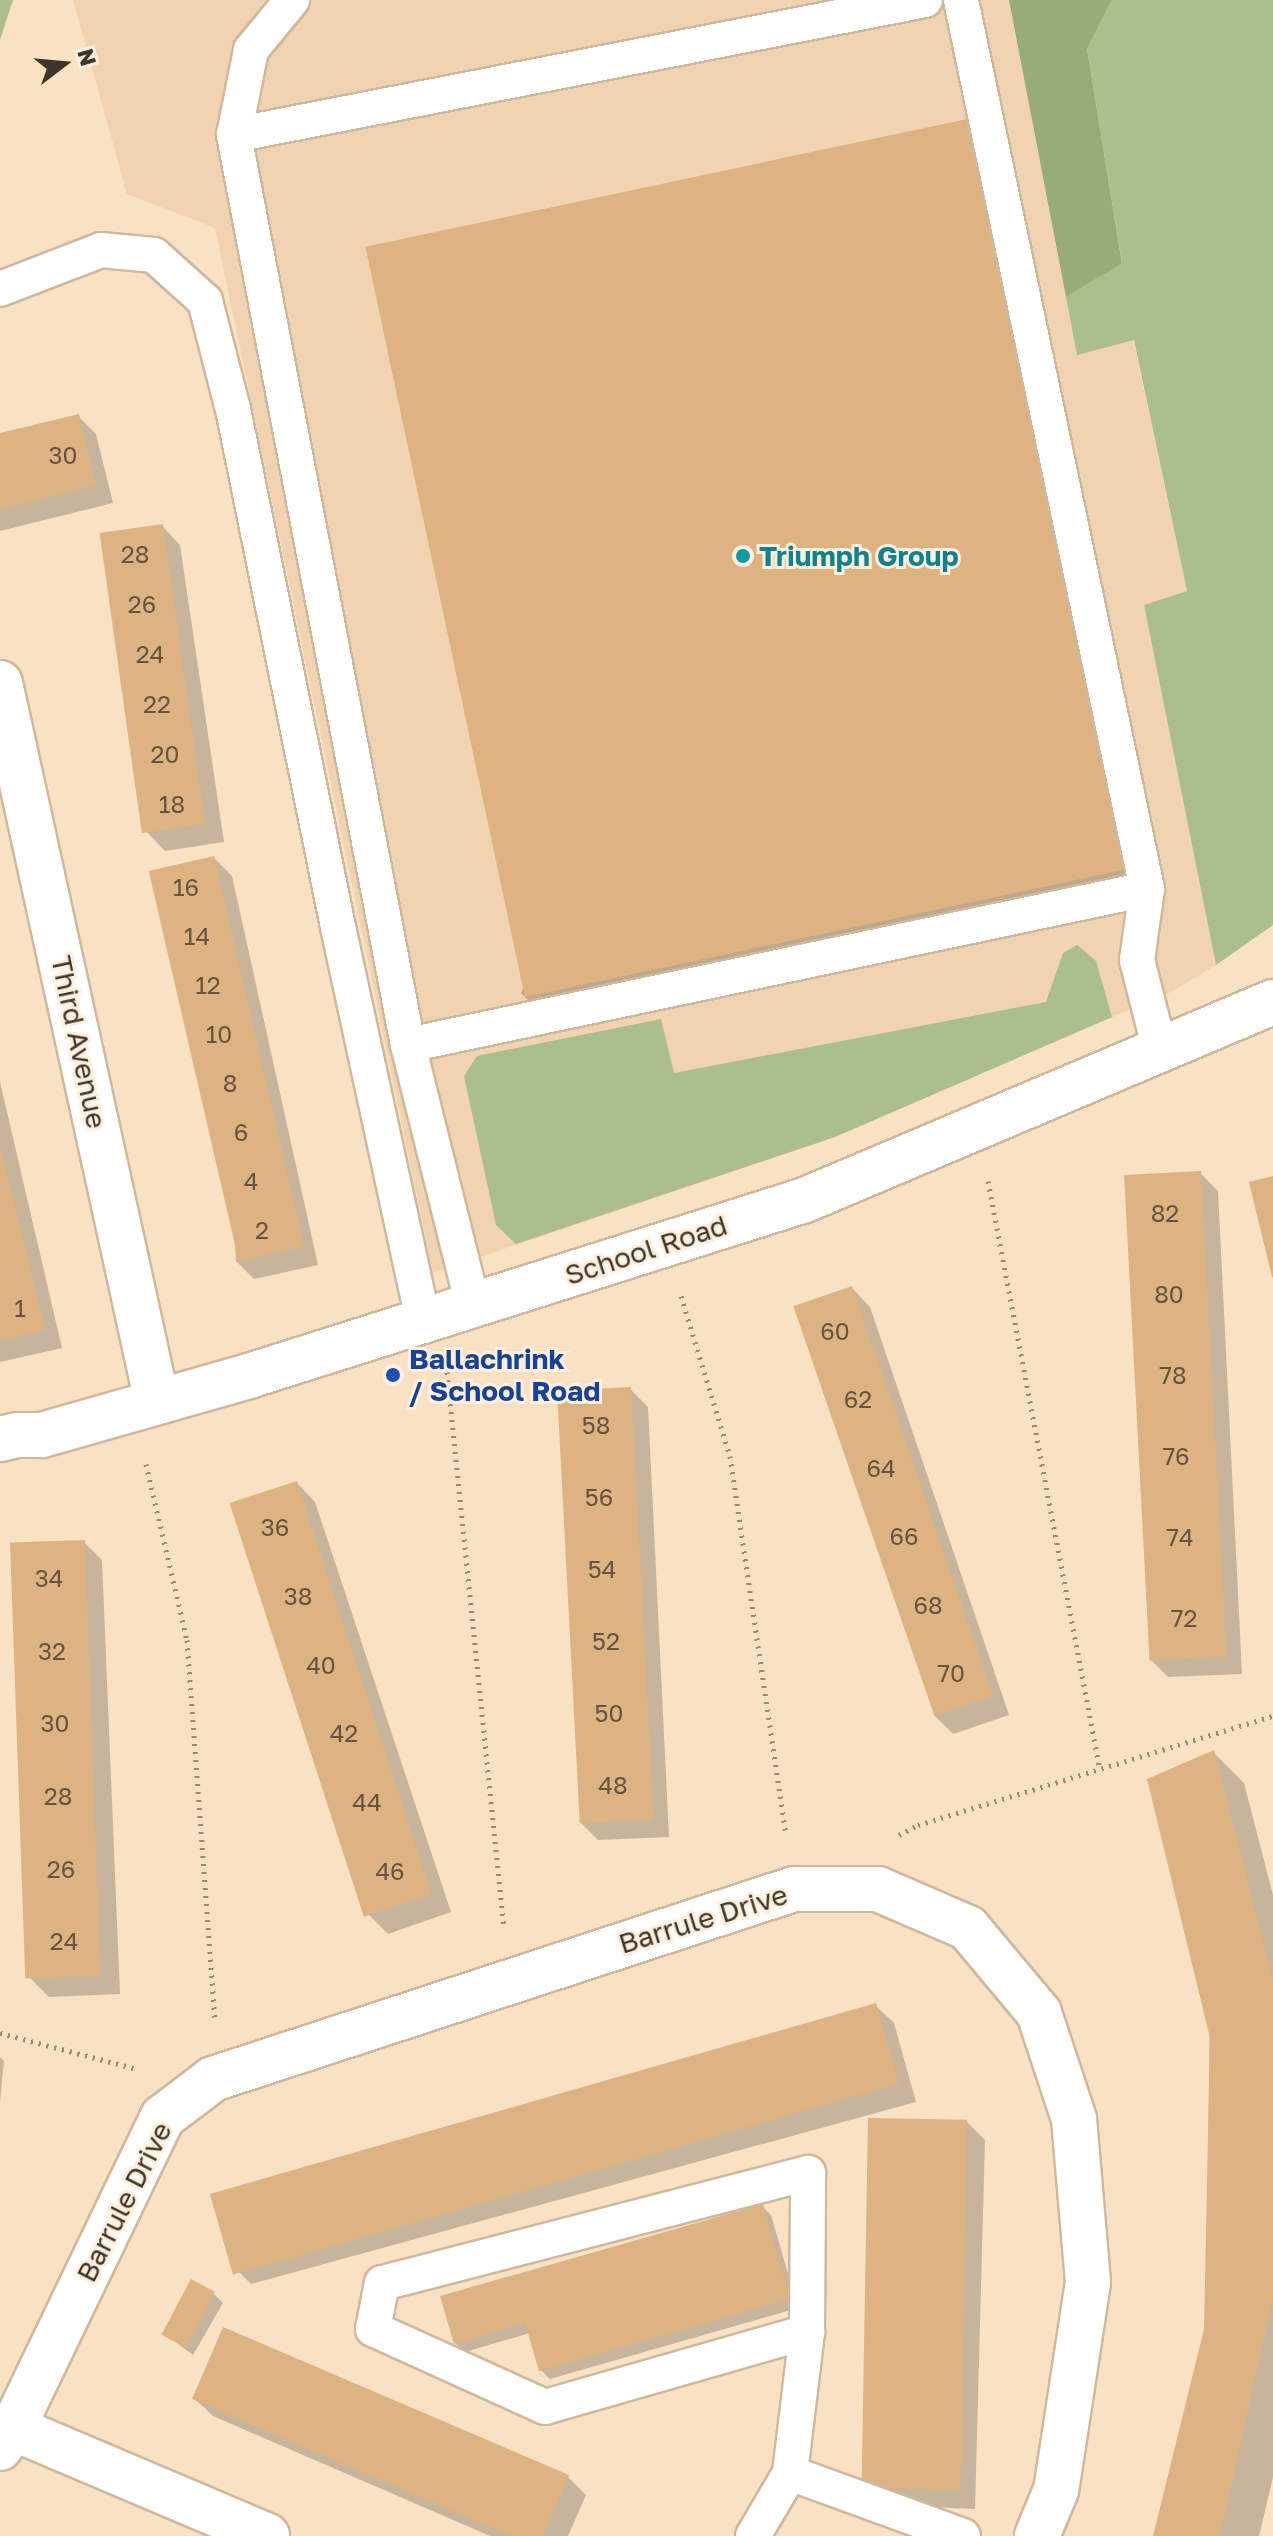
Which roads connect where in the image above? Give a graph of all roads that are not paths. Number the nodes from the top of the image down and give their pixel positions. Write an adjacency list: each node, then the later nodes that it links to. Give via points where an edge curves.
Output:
1 (292, 0): 4 (lane, via 251,50)
2 (925, 0): 4 (lane)
3 (961, 0): 7 (lane)
4 (234, 135): 9 (lane)
5 (0, 289): 12 (lane, via 101,250 154,255 205,301 233,409)
6 (0, 683): 13 (street, Third Avenue)
7 (1147, 889): 9 (lane); 10 (lane, via 1137,960)
8 (1272, 1006): 10 (street, School Road)
9 (408, 1045): 11 (lane)
10 (1160, 1050): 11 (street, School Road, via 805,1200)
11 (473, 1305): 12 (street, School Road)
12 (423, 1321): 13 (street, School Road)
13 (157, 1402): 14 (street, School Road, via 42,1435)
14 (0, 1439)
15 (807, 2332): 15 (lane, via 808,2173 382,2283 373,2329 545,2407); 17 (lane)
16 (6, 2438): 18 (street, Barrule Drive); 21 (street, Barrule Drive, via 163,2117 212,2082 794,1889 878,1889 968,1928 1039,2013 1074,2119 1088,2282 1056,2490)
17 (790, 2473): 19 (lane); 20 (lane)
18 (267, 2536)
19 (753, 2536)
20 (963, 2536)
21 (1037, 2536)

